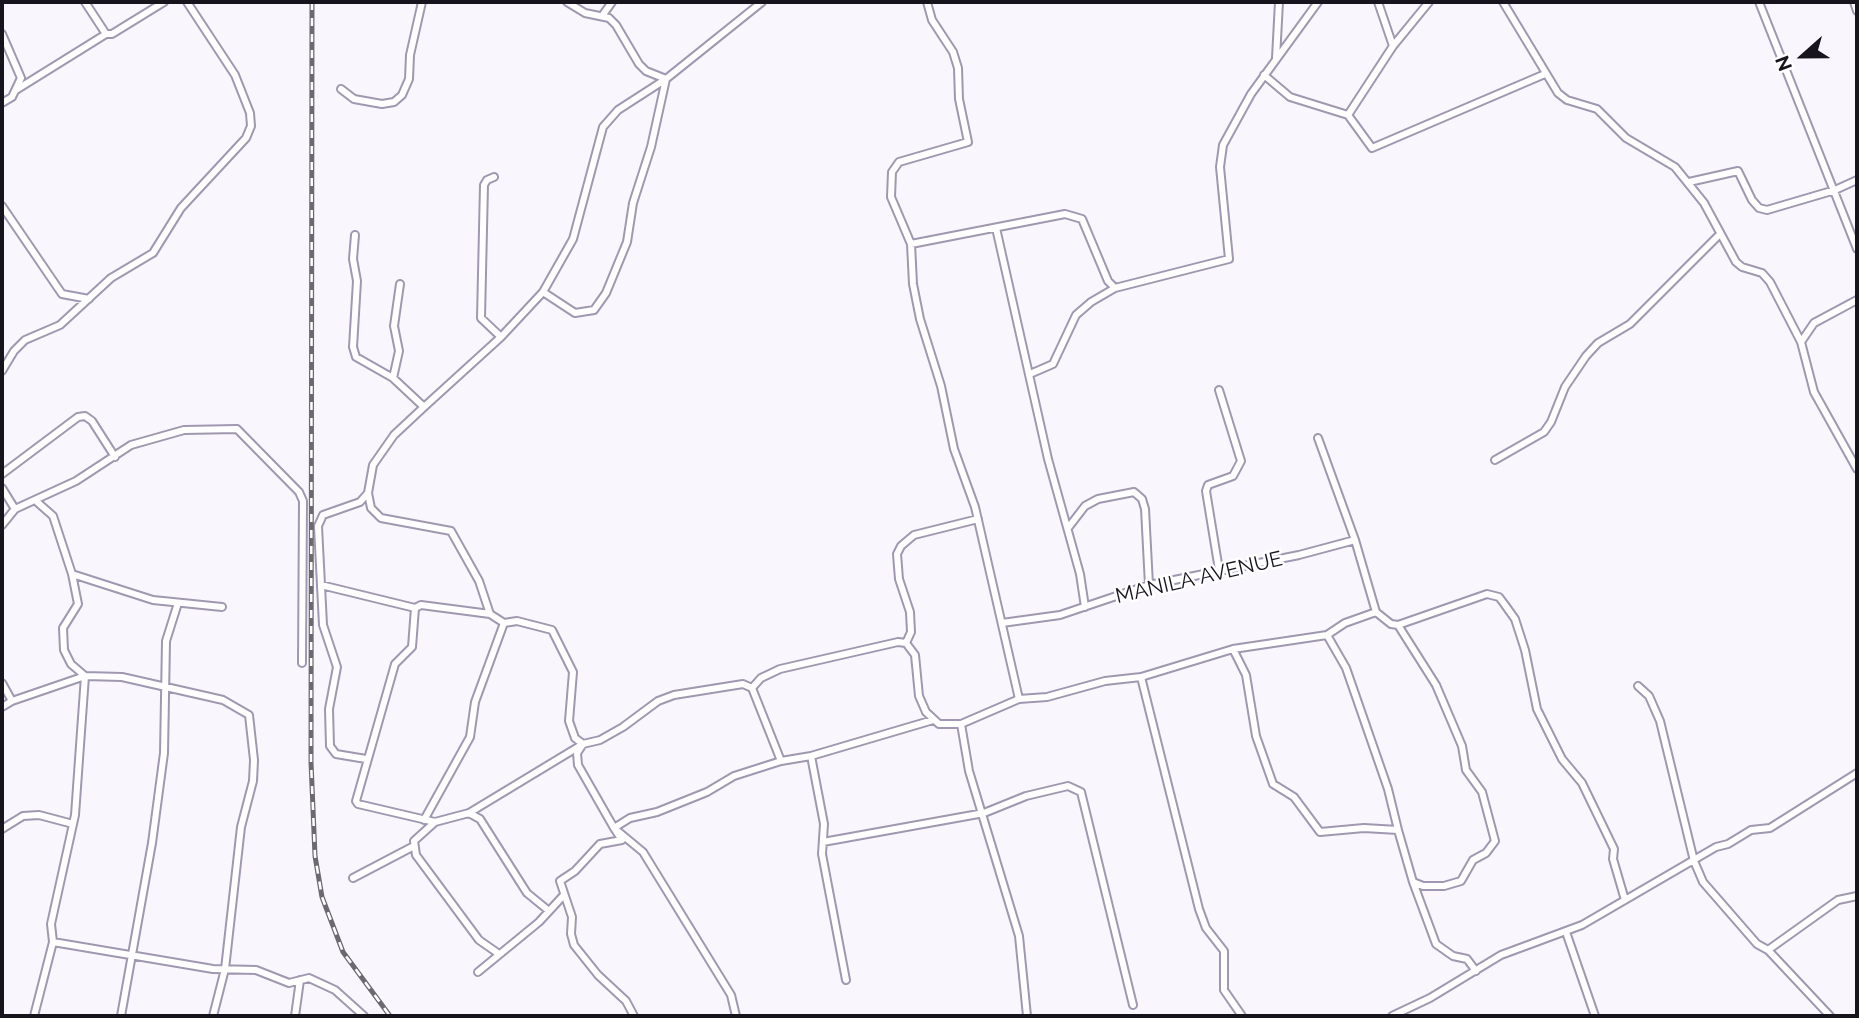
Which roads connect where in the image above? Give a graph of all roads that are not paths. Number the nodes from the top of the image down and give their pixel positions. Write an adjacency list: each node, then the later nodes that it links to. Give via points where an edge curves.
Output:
1 (85, 2): 19 (street)
2 (164, 2): 19 (street)
3 (187, 2): 42 (street, via 228,61 251,126 246,138 181,208 153,253 111,278)
4 (422, 2): 25 (street, via 402,95 382,104 354,99)
5 (567, 2): 17 (street, via 585,13)
6 (612, 2): 17 (street)
7 (762, 2): 24 (street)
8 (927, 2): 37 (street, via 958,68 968,142 908,157 892,172 891,197)
9 (1279, 2): 21 (street)
10 (1318, 2): 21 (street)
11 (1378, 2): 20 (street)
12 (1429, 2): 20 (street)
13 (1503, 2): 22 (street)
14 (1759, 2): 32 (street)
15 (1854, 2): 16 (street)
16 (1857, 11)
17 (602, 16): 24 (street, via 616,25 646,71)
18 (2, 34): 26 (street, via 22,78)
19 (106, 34): 26 (street)
20 (1393, 46): 28 (street)
21 (1276, 60): 23 (street)
22 (1545, 74): 28 (street, via 1377,148 1368,146); 31 (street, via 1567,100 1597,109 1626,138 1675,167)
23 (1264, 75): 28 (street, via 1290,97); 40 (street, via 1220,156 1229,259)
24 (666, 79): 41 (street, via 618,110 603,127 573,239); 41 (street, via 627,242 606,293 594,310 575,313)
25 (341, 89)
26 (16, 90): 27 (street)
27 (2, 103)
28 (1348, 115)
29 (494, 177): 44 (street, via 485,185 481,318)
30 (1857, 180): 32 (street)
31 (1689, 182): 32 (street, via 1738,172 1752,200 1767,210); 35 (street)
32 (1835, 190): 38 (street)
33 (2, 206): 42 (street, via 62,293)
34 (996, 228): 37 (street); 40 (street, via 1065,214 1082,219); 47 (street)
35 (1720, 234): 45 (street, via 1736,262 1762,273 1770,282); 53 (street, via 1630,324 1586,356 1544,432)
36 (355, 235): 48 (street, via 353,347 356,357)
37 (911, 244): 60 (street, via 920,319 942,386 954,449)
38 (1857, 249)
39 (400, 284): 48 (street, via 394,326 399,351)
40 (1115, 288): 47 (street, via 1076,315 1053,364)
41 (543, 292): 44 (street)
42 (89, 299): 46 (street, via 60,326 25,340)
43 (1857, 300): 45 (street, via 1814,323)
44 (500, 337): 50 (street)
45 (1801, 342): 54 (street, via 1814,392)
46 (2, 371)
47 (1030, 374): 62 (street)
48 (393, 378): 50 (street)
49 (1219, 390): 64 (street, via 1241,461 1233,476 1208,485 1206,491)
50 (424, 407): 57 (street, via 394,435 373,465)
51 (1318, 438): 63 (street)
52 (115, 457): 55 (street, via 92,421 78,417); 58 (street); 80 (street, via 131,445 184,429 237,429 299,492 303,501)
53 (1495, 460)
54 (1857, 469)
55 (2, 474)
56 (2, 488): 59 (street)
57 (368, 493): 66 (street, via 360,502 323,515 318,526); 73 (street, via 371,508 381,518 451,531 479,581)
58 (36, 501): 59 (street); 65 (street, via 53,516)
59 (15, 509): 61 (street)
60 (978, 519): 75 (street); 78 (street, via 914,536 901,546 897,554 899,579 910,612 911,632)
61 (2, 525)
62 (1068, 528): 67 (street, via 1085,506 1134,492 1145,509); 70 (street)
63 (1355, 540): 64 (street, MANILA AVENUE); 72 (street)
64 (1219, 570): 67 (street, MANILA AVENUE)
65 (72, 574): 68 (street, via 153,600); 81 (street, via 78,604 63,628 64,650)
66 (320, 585): 71 (street); 94 (street, via 323,625 337,667 329,709 330,746 336,754)
67 (1149, 585): 70 (street, MANILA AVENUE)
68 (178, 603): 69 (street); 85 (street, via 166,641)
69 (222, 607)
70 (1085, 607): 75 (street, MANILA AVENUE)
71 (415, 608): 73 (street); 94 (street, via 412,647 395,664)
72 (1376, 612): 76 (street); 77 (street)
73 (490, 614): 74 (street)
74 (504, 623): 92 (street, via 517,621 552,630 573,672 569,721 575,738); 99 (street, via 475,702 470,737)
75 (1002, 623): 87 (street)
76 (1398, 625): 109 (street, via 1436,685 1462,746 1466,770 1482,792 1496,841 1473,860 1461,881 1436,887); 112 (street, via 1487,594 1499,597 1515,619 1537,709 1562,759 1582,783 1614,849)
77 (1326, 635): 79 (street); 104 (street, via 1346,668)
78 (906, 643): 86 (street, via 780,669); 90 (street, via 917,665 919,696)
79 (1233, 649): 82 (street); 104 (street, via 1246,675 1256,736 1273,784 1294,797 1320,832)
80 (302, 663)
81 (85, 676): 85 (street, via 122,677); 88 (street); 101 (street)
82 (1141, 677): 87 (street); 133 (street, via 1199,909 1206,928 1224,951 1224,990)
83 (2, 683): 88 (street)
84 (1638, 686): 107 (street, via 1649,696 1660,721)
85 (167, 688): 117 (street, via 164,753); 119 (street, via 223,700 241,709 251,724 253,781 241,827)
86 (752, 688): 92 (street, via 732,684 674,695 600,740); 95 (street)
87 (1019, 699): 91 (street)
88 (12, 701): 89 (street)
89 (2, 707)
90 (933, 720): 91 (street); 93 (street)
91 (961, 724): 98 (street, via 969,771)
92 (583, 744): 97 (street); 102 (street, via 577,753 578,765)
93 (811, 756): 95 (street); 105 (street)
94 (366, 759): 99 (street, via 356,795 358,804)
95 (781, 761): 102 (street, via 734,776 707,792 630,818)
96 (1857, 773): 107 (street, via 1770,828 1751,830)
97 (469, 813): 100 (street); 113 (street, via 480,819 527,893)
98 (984, 813): 105 (street); 124 (street, via 1068,786 1081,792); 132 (street, via 1019,936)
99 (424, 820): 100 (street)
100 (435, 822): 106 (street)
101 (74, 824): 103 (street, via 23,816); 115 (street, via 51,924)
102 (614, 828): 110 (street, via 622,840 596,847 560,881); 131 (street, via 643,852 731,995)
103 (2, 829)
104 (1398, 830): 109 (street)
105 (823, 842): 123 (street)
106 (414, 846): 108 (street); 118 (street, via 479,940)
107 (1694, 861): 112 (street); 116 (street, via 1717,901)
108 (353, 878)
109 (1413, 882): 120 (street, via 1436,944 1467,959)
110 (563, 896): 113 (street); 130 (street, via 572,917 574,945 626,1001)
111 (1857, 896): 116 (street, via 1838,900)
112 (1625, 900): 114 (street)
113 (549, 911): 118 (street)
114 (1566, 932): 120 (street, via 1500,955); 135 (street)
115 (53, 942): 117 (street); 125 (street)
116 (1768, 950): 136 (street)
117 (134, 954): 119 (street); 126 (street)
118 (499, 954): 121 (street)
119 (225, 969): 122 (street, via 256,970 289,982); 127 (street)
120 (1476, 971): 134 (street)
121 (478, 972)
122 (300, 980): 128 (street); 129 (street, via 309,978 335,990)
123 (846, 981)
124 (1133, 1005)
125 (34, 1016)
126 (121, 1016)
127 (213, 1016)
128 (295, 1016)
129 (364, 1016)
130 (634, 1016)
131 (736, 1016)
132 (1027, 1016)
133 (1242, 1016)
134 (1392, 1016)
135 (1595, 1016)
136 (1830, 1016)

